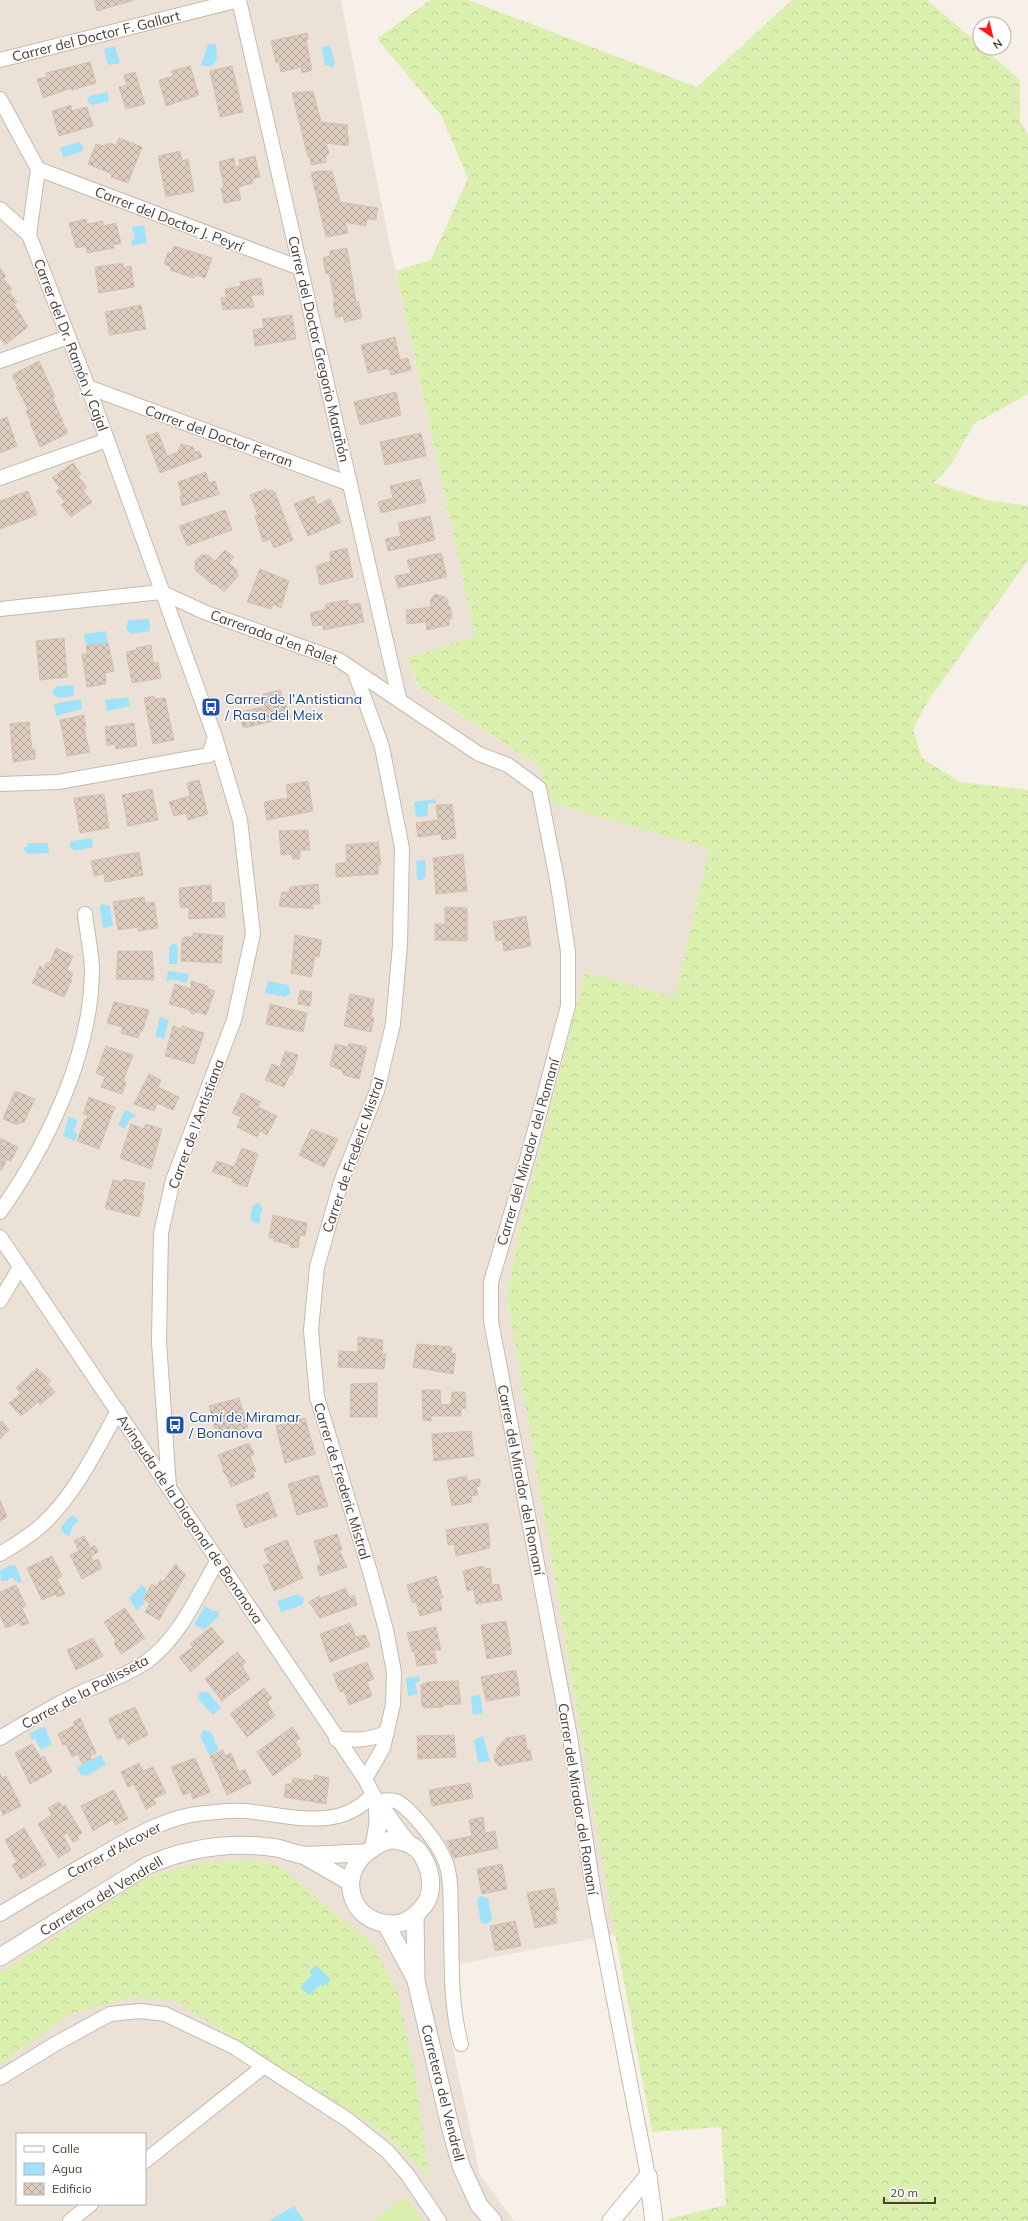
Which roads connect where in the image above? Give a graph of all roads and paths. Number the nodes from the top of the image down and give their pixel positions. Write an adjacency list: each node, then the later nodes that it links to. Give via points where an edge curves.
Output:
1 (239, 0): 2 (street, Carrer del Doctor F. Gallart); 7 (street, Carrer del Doctor Gregorio Marañón)
2 (0, 60)
3 (0, 99): 4 (street)
4 (38, 169): 6 (street, Carrer del Dr. Ramón y Cajal); 7 (street, Carrer del Doctor J. Peyrí)
5 (0, 209): 6 (street)
6 (29, 235): 8 (street, Carrer del Dr. Ramón y Cajal)
7 (300, 268): 13 (street, Carrer del Doctor Gregorio Marañón)
8 (68, 337): 9 (street); 10 (street, Carrer del Dr. Ramón y Cajal)
9 (0, 361)
10 (88, 387): 11 (street, Carrer del Dr. Ramón y Cajal); 13 (street, Carrer del Doctor Ferran)
11 (107, 440): 12 (street); 14 (street, Carrer del Dr. Ramón y Cajal)
12 (0, 478)
13 (350, 484): 17 (street, Carrer del Doctor Gregorio Marañón)
14 (161, 592): 15 (street); 16 (street, Carrerada d'en Ralet, via 204,612 339,660); 18 (street, Carrer de l'Antistiana)
15 (0, 608)
16 (354, 670): 17 (street, Carrerada d'en Ralet); 32 (street, Carrer de Frederic Mistral, via 382,747 402,848 400,945 393,1024 377,1091 341,1182 317,1267 312,1330 317,1397 371,1575 394,1672 393,1704)
17 (398, 698): 22 (street, Carrerada d'en Ralet, via 478,754 508,765)
18 (215, 737): 19 (street); 20 (street, Carrer de l'Antistiana)
19 (209, 755): 20 (street); 21 (street, via 58,782)
20 (224, 767): 29 (street, Carrer de l'Antistiana, via 240,820 253,934 234,1020 173,1180 161,1233 159,1342)
21 (0, 784)
22 (539, 788): 50 (street, Carrer del Mirador del Romaní, via 568,952 568,1006 491,1282 491,1321 570,1738 595,1901)
23 (85, 914): 24 (street, via 92,968 86,1022 69,1085 46,1137)
24 (0, 1212)
25 (0, 1237): 26 (street, Avinguda de la Diagonal de Bonanova)
26 (20, 1268): 27 (street); 28 (street, Avinguda de la Diagonal de Bonanova)
27 (0, 1301)
28 (118, 1411): 29 (street, Avinguda de la Diagonal de Bonanova); 30 (street, via 83,1474 63,1501 43,1524)
29 (169, 1487): 31 (street, Avinguda de la Diagonal de Bonanova)
30 (0, 1554)
31 (218, 1560): 33 (street, Carrer de la Pallisseta, via 177,1629 146,1662 118,1678 81,1692 46,1710); 34 (street, Avinguda de la Diagonal de Bonanova)
32 (387, 1732): 34 (street, via 365,1740); 35 (street, Carrer de Frederic Mistral, via 383,1748)
33 (0, 1738)
34 (336, 1739): 35 (street, Avinguda de la Diagonal de Bonanova)
35 (365, 1780): 36 (street, Avinguda de la Diagonal de Bonanova)
36 (375, 1798): 37 (street); 38 (street, via 378,1824); 41 (street, Carrer d'Alcover, via 348,1814 321,1820 243,1811 204,1813 171,1821 141,1832); 46 (street, via 400,1802 420,1822 446,1864 450,1887 452,1992)
37 (407, 1843): 38 (street, via 391,1840); 42 (street, via 418,1850 429,1870 431,1882 427,1901)
38 (369, 1850): 39 (street, Carretera del Vendrell); 40 (street, via 357,1861)
39 (303, 1855): 40 (street, Carretera del Vendrell); 44 (street, Carretera del Vendrell, via 278,1848 248,1845 197,1848 172,1855 142,1868)
40 (350, 1882): 43 (street, via 356,1905 374,1921)
41 (0, 1914)
42 (415, 1916): 43 (street, via 396,1924); 45 (street, Carretera del Vendrell)
43 (386, 1924): 45 (street, Carretera del Vendrell)
44 (0, 1957)
45 (416, 1981): 54 (street, Carretera del Vendrell, via 461,2166 479,2205)
46 (461, 2044)
47 (263, 2067): 48 (street, via 234,2047 166,2014 140,2011 110,2014); 49 (street); 53 (street, via 348,2120 388,2150)
48 (0, 2078)
49 (146, 2160)
50 (648, 2176): 55 (street); 56 (street)
51 (90, 2205): 52 (street)
52 (70, 2221)
53 (439, 2221)
54 (493, 2221)
55 (611, 2221)
56 (654, 2221)

